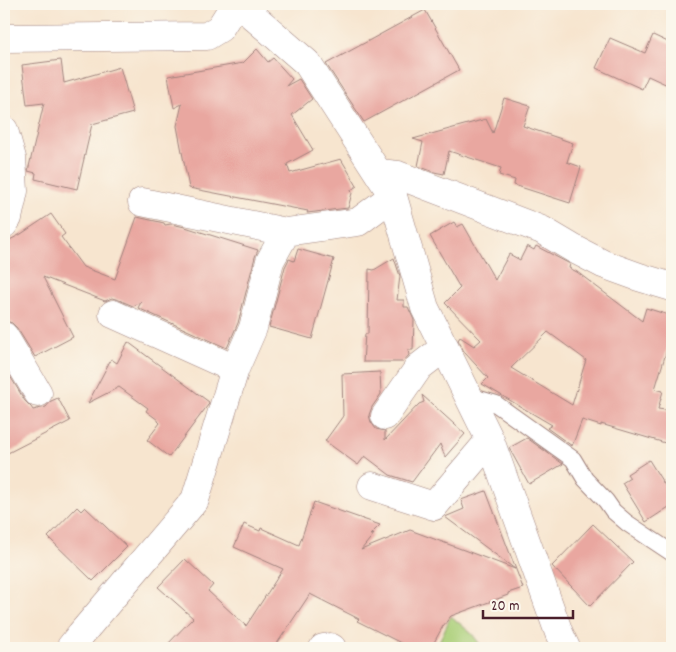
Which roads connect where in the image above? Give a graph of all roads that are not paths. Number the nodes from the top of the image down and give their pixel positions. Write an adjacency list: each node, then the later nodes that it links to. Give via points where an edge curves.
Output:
1 (235, 4): 3 (street, via 220,28 207,36)
2 (238, 4): 5 (street, via 307,63)
3 (4, 38)
4 (4, 130): 8 (street, via 12,158 14,191)
5 (379, 173): 6 (street); 10 (street, via 398,175 533,226 603,264)
6 (393, 196): 9 (street, via 358,222); 13 (street, via 425,308)
7 (142, 202): 9 (street)
8 (4, 224)
9 (286, 232): 14 (street, via 270,261 253,328)
10 (672, 287)
11 (113, 314): 14 (street)
12 (4, 336): 15 (street)
13 (445, 347): 16 (street); 17 (street, via 419,367)
14 (235, 369): 21 (street, via 195,500)
15 (38, 393)
16 (469, 396): 18 (street); 20 (lane, via 496,404 573,459 585,479 613,511)
17 (385, 416)
18 (490, 440): 19 (street, via 434,506); 24 (street)
19 (372, 486)
20 (672, 553)
21 (70, 648)
22 (323, 648): 23 (street)
23 (332, 648)
24 (566, 648)

